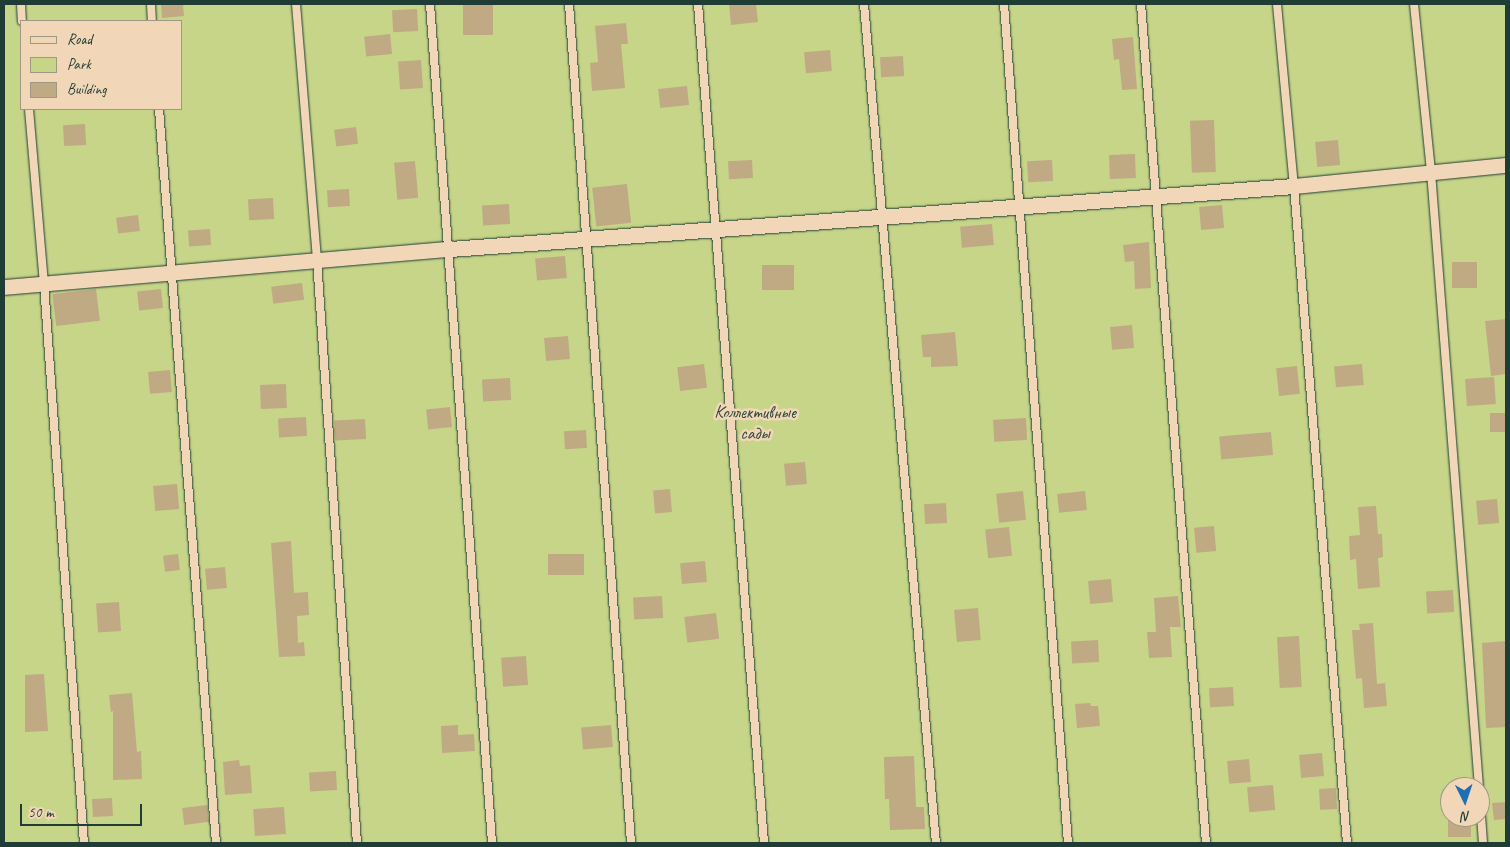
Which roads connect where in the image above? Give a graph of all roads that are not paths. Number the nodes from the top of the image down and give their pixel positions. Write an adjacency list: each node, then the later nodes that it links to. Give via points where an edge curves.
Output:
1 (21, 4): 12 (lane)
2 (151, 4): 13 (lane)
3 (296, 4): 25 (lane)
4 (430, 4): 24 (lane)
5 (568, 4): 23 (lane)
6 (698, 4): 22 (lane)
7 (864, 4): 21 (lane)
8 (1004, 4): 20 (lane)
9 (1141, 4): 19 (lane)
10 (1278, 4): 18 (lane)
11 (1414, 4): 17 (lane)
12 (22, 20)
13 (152, 20)
14 (30, 110): 27 (lane)
15 (159, 110): 26 (lane)
16 (1506, 165): 17 (street)
17 (1431, 172): 18 (street); 29 (lane)
18 (1294, 186): 19 (street); 40 (lane)
19 (1157, 196): 20 (street); 39 (lane)
20 (1020, 207): 21 (street); 38 (lane)
21 (882, 216): 22 (street); 37 (lane)
22 (715, 230): 23 (street); 36 (lane)
23 (587, 239): 24 (street); 35 (lane)
24 (450, 249): 25 (street); 34 (lane)
25 (317, 260): 26 (street); 33 (lane)
26 (173, 272): 27 (street); 32 (lane)
27 (44, 284): 28 (street); 31 (lane)
28 (4, 287)
29 (1478, 777)
30 (1482, 827): 41 (lane)
31 (84, 843)
32 (216, 843)
33 (357, 843)
34 (492, 843)
35 (631, 843)
36 (764, 843)
37 (936, 843)
38 (1068, 843)
39 (1206, 843)
40 (1347, 843)
41 (1483, 843)

